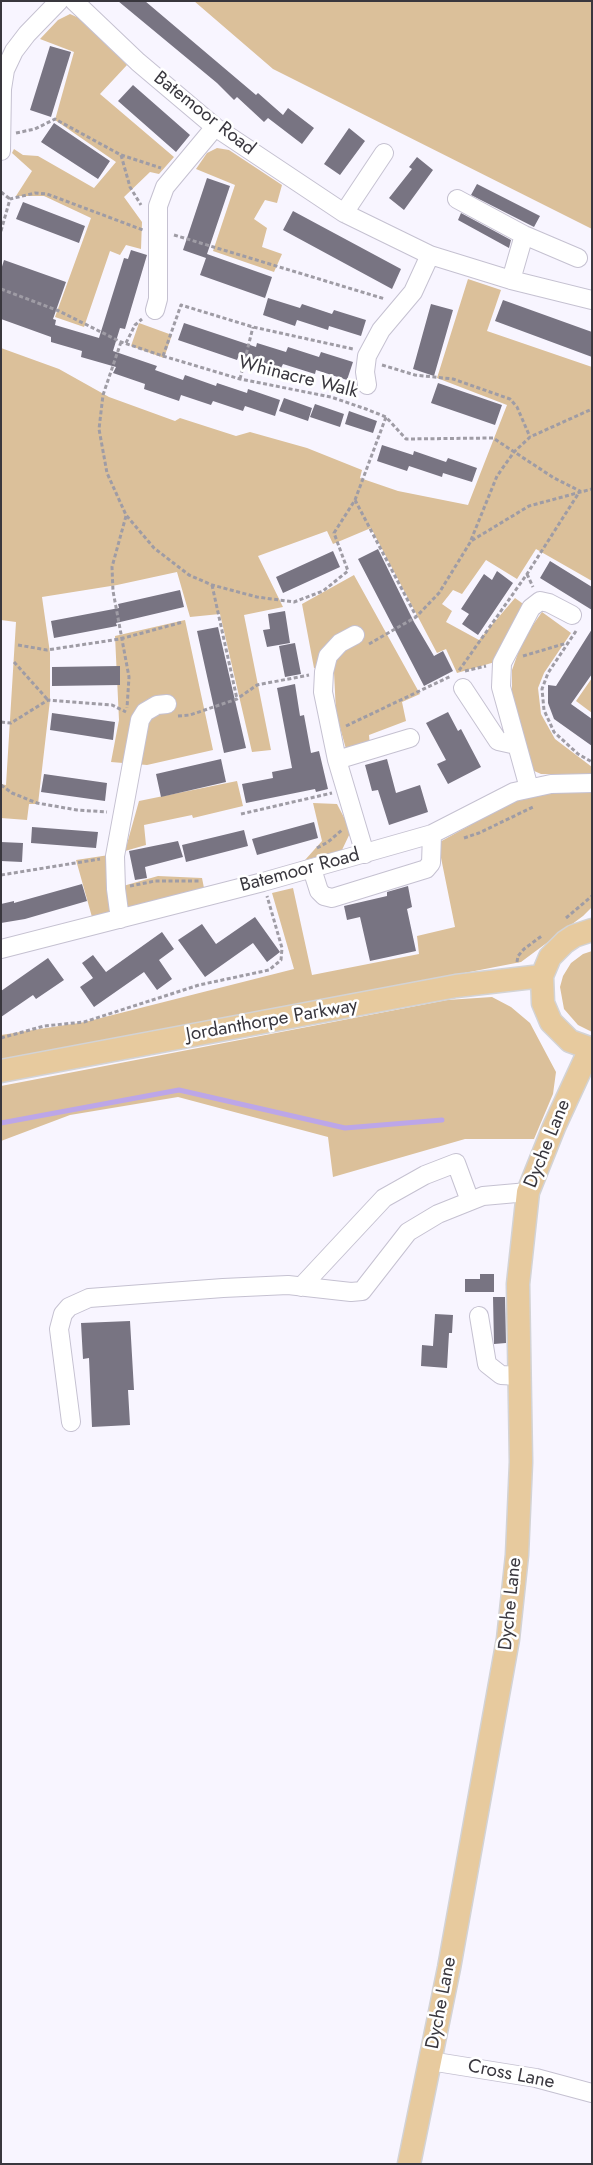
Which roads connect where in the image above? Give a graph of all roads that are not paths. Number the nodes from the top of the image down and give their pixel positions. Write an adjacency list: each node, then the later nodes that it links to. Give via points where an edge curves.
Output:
1 (59, 1): 4 (street, via 27,34 8,64 2,89)
2 (74, 1): 3 (street, Batemoor Road, via 138,62)
3 (215, 127): 8 (street, Batemoor Road); 14 (street, via 165,187 158,206 159,268)
4 (2, 132): 5 (street)
5 (1, 151)
6 (384, 154): 8 (street)
7 (457, 200): 9 (street)
8 (344, 213): 10 (street, Batemoor Road)
9 (524, 235): 11 (street); 12 (street)
10 (430, 255): 12 (street, Batemoor Road); 15 (street, via 406,302 381,330 367,356)
11 (578, 258)
12 (511, 280): 13 (street, Batemoor Road)
13 (592, 300)
14 (155, 310)
15 (367, 385)
16 (576, 620): 21 (street, via 540,601 532,608 502,663 501,687)
17 (355, 635): 22 (street, via 340,643 328,656 324,672 323,692)
18 (464, 688): 21 (street, via 498,741)
19 (170, 710): 28 (street, via 157,705 133,716 115,856)
20 (410, 738): 22 (street)
21 (516, 745): 24 (street)
22 (337, 760): 26 (street)
23 (592, 783): 24 (street, Batemoor Road)
24 (529, 788): 25 (street, Batemoor Road, via 514,792)
25 (432, 834): 26 (street, Batemoor Road); 27 (street, via 431,863 426,869 332,898 318,891)
26 (365, 854): 27 (street, Batemoor Road)
27 (312, 869): 28 (street, Batemoor Road)
28 (120, 919): 30 (street, Batemoor Road)
29 (592, 930): 31 (main road, Dyche Lane, via 565,942 550,957)
30 (1, 949)
31 (542, 976): 32 (main road, Dyche Lane, via 543,1003 551,1022 570,1041); 33 (main road, Jordanthorpe Parkway, via 456,986)
32 (591, 1049): 34 (main road, Dyche Lane)
33 (1, 1071)
34 (528, 1192): 35 (street, via 483,1196); 38 (main road, Dyche Lane, via 518,1284)
35 (470, 1201): 36 (street, via 438,1214 408,1232 362,1291); 36 (street, via 456,1163 425,1175 384,1198)
36 (301, 1287): 39 (street, via 223,1288 89,1298 69,1307 63,1314 59,1329)
37 (479, 1316): 38 (street, via 487,1364 501,1375)
38 (520, 1376): 40 (main road, Dyche Lane, via 521,1472 508,1639)
39 (71, 1422)
40 (430, 2061): 41 (street, Cross Lane, via 536,2078); 42 (main road, Dyche Lane)
41 (592, 2093)
42 (409, 2164)

